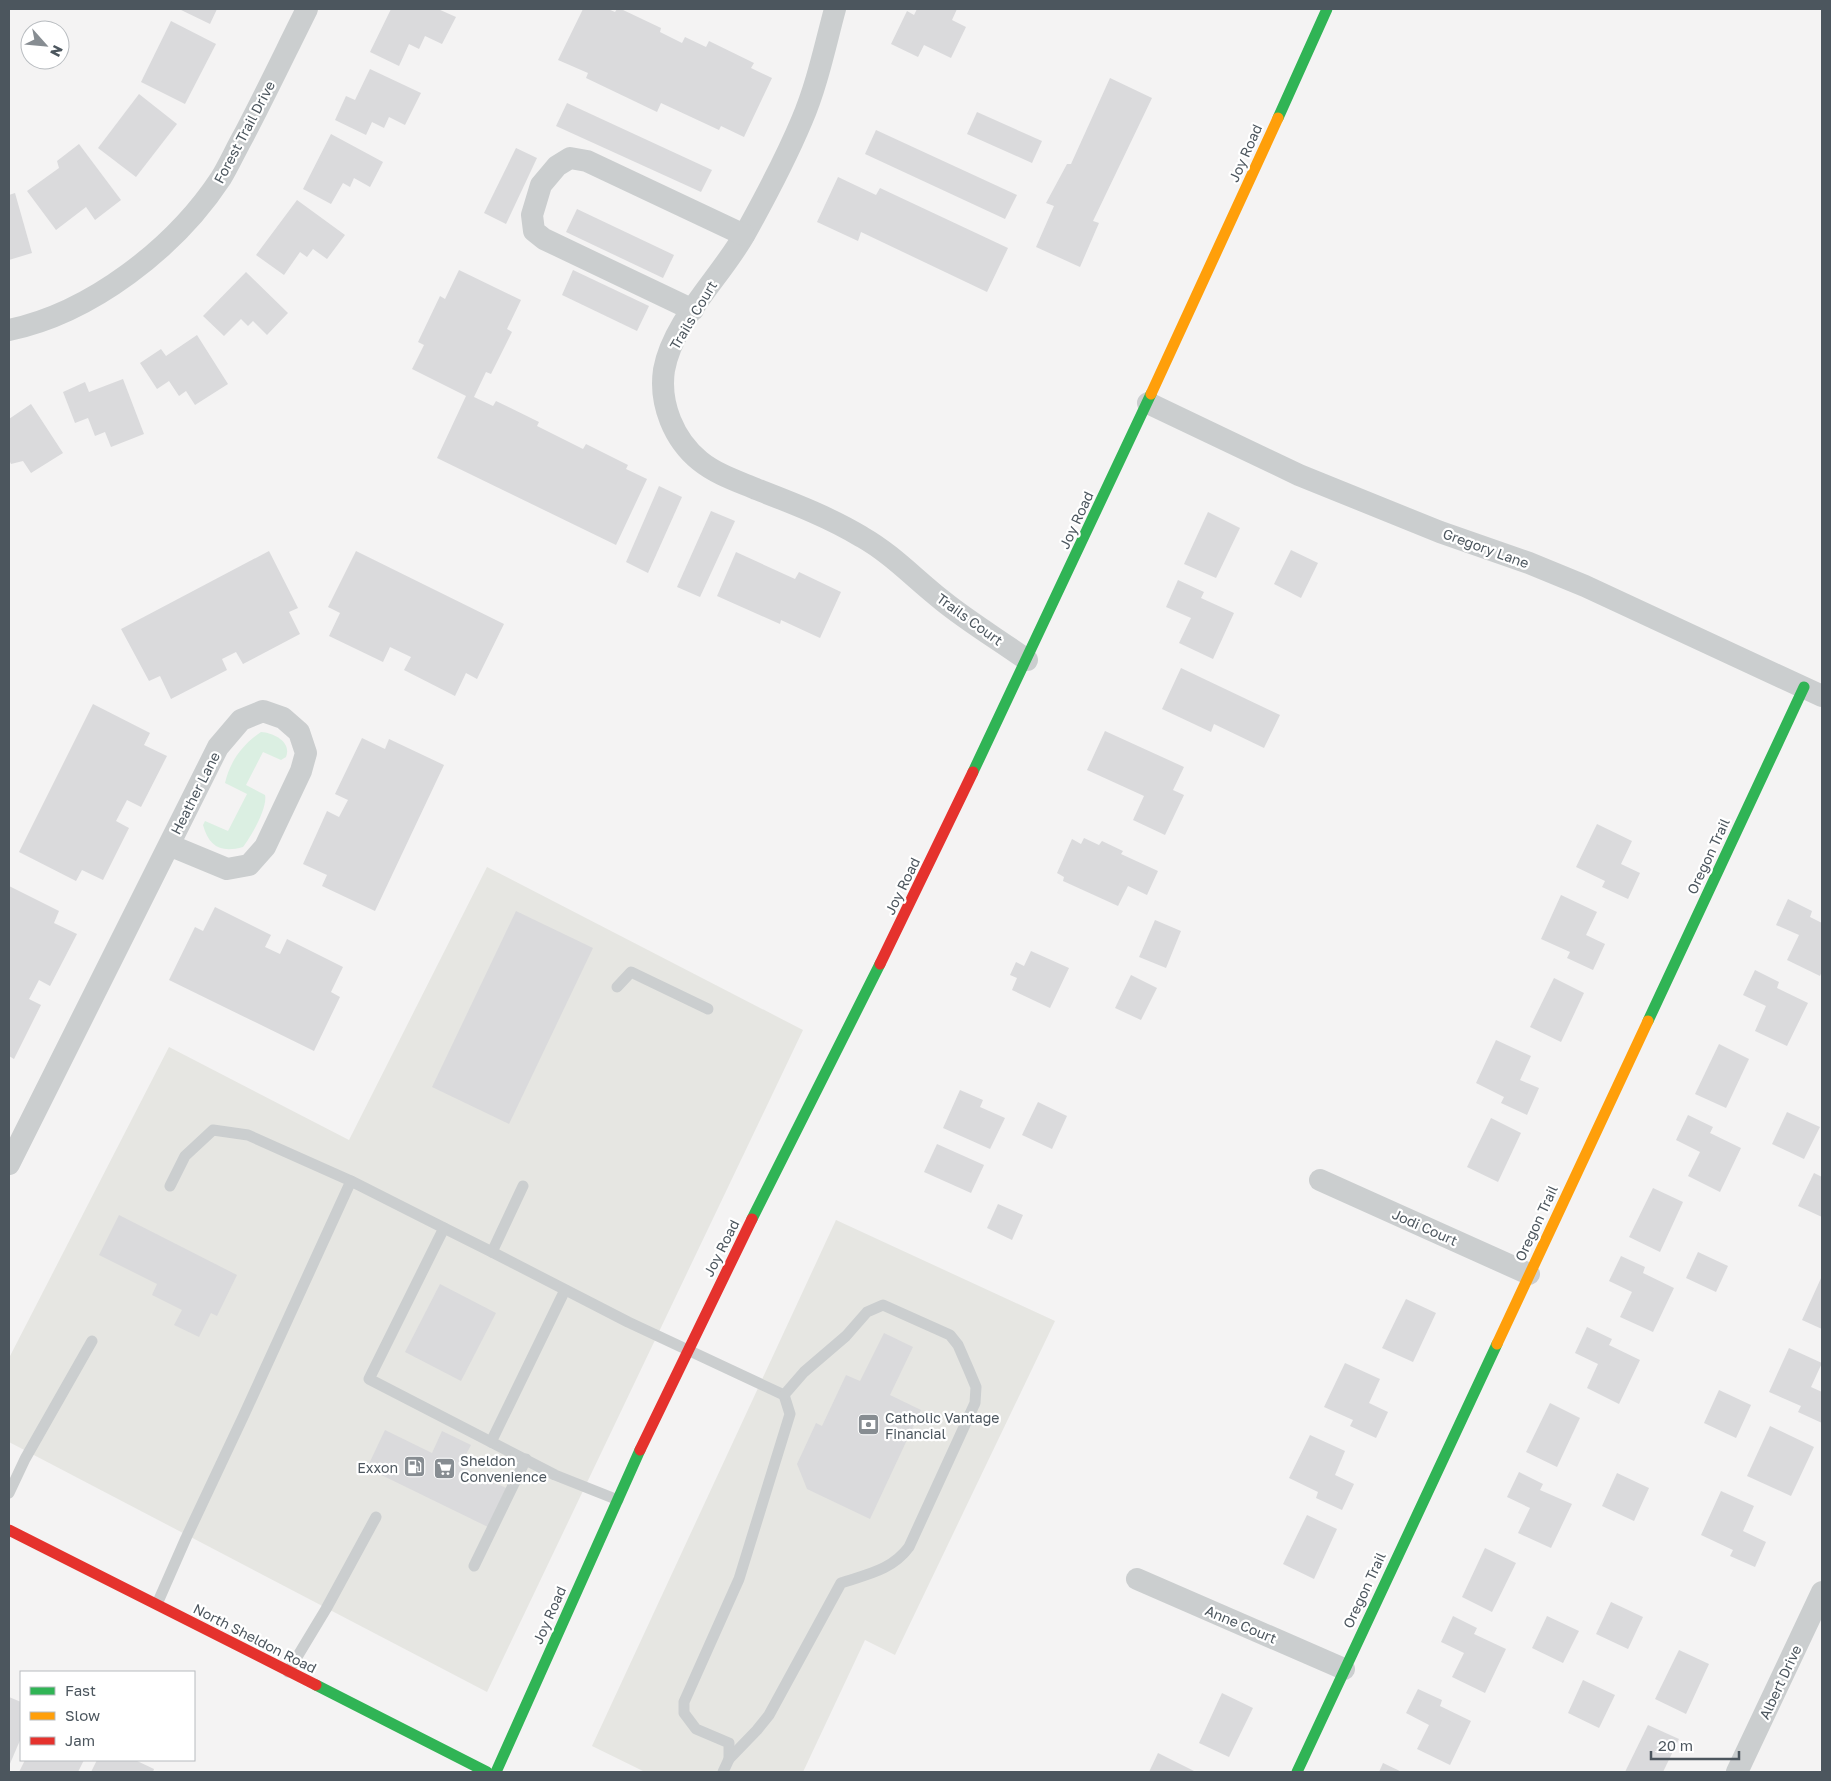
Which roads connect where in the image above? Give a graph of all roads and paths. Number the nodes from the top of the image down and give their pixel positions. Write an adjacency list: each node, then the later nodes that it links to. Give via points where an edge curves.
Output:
1 (307, 9): 6 (street, Forest Trail Drive, via 221,178 172,238 138,268 103,291 62,312)
2 (835, 9): 4 (street, Trails Court, via 802,119)
3 (1327, 9): 7 (street, Joy Road)
4 (744, 235): 5 (street, Trails Court); 5 (street, via 587,161 570,158 557,166 541,185 532,215 534,231 544,239)
5 (693, 310): 8 (street, Trails Court, via 673,343 664,371 664,400 670,422 689,451 721,474 823,516 862,537 899,563 943,601)
6 (9, 330)
7 (1148, 403): 8 (street, Joy Road); 9 (street, Gregory Lane, via 1299,475 1585,586)
8 (1027, 660): 23 (street, Joy Road, via 883,959)
9 (1813, 692): 20 (street, Oregon Trail)
10 (169, 845): 10 (street, Heather Lane, via 218,747 241,720 263,712 283,718 299,732 306,753 301,771 265,847 249,865 227,869); 13 (street, Heather Lane)
11 (617, 987): 12 (lane, via 631,972)
12 (708, 1009)
13 (9, 1164)
14 (1320, 1180): 20 (street, Jodi Court)
15 (351, 1182): 16 (lane, via 248,1135 213,1130 185,1156); 18 (lane); 34 (lane)
16 (170, 1186)
17 (523, 1186): 19 (lane)
18 (444, 1228): 19 (lane); 25 (lane, via 369,1380)
19 (492, 1252): 21 (lane)
20 (1529, 1274): 35 (street, Oregon Trail)
21 (565, 1290): 23 (lane); 25 (lane)
22 (92, 1341): 27 (lane)
23 (688, 1350): 24 (lane); 28 (street, Joy Road)
24 (784, 1395): 37 (lane, via 790,1414 739,1579 684,1702 684,1714 696,1729 729,1743); 37 (lane, via 867,1312 883,1305 950,1335 958,1345 976,1387 976,1404 909,1547 900,1559 841,1583 769,1715)
25 (491, 1442): 26 (lane)
26 (526, 1460): 28 (lane); 31 (lane)
27 (9, 1493)
28 (618, 1500): 39 (street, Joy Road)
29 (376, 1517): 36 (lane)
30 (9, 1530): 34 (street, North Sheldon Road)
31 (474, 1566)
32 (1137, 1579): 35 (street, Anne Court)
33 (1822, 1592): 42 (street, Albert Drive)
34 (157, 1604): 36 (street, North Sheldon Road)
35 (1344, 1669): 41 (street, Oregon Trail)
36 (288, 1672): 38 (street, North Sheldon Road)
37 (729, 1759): 40 (lane)
38 (487, 1772)
39 (496, 1772)
40 (723, 1772)
41 (1297, 1772)
42 (1737, 1772)

